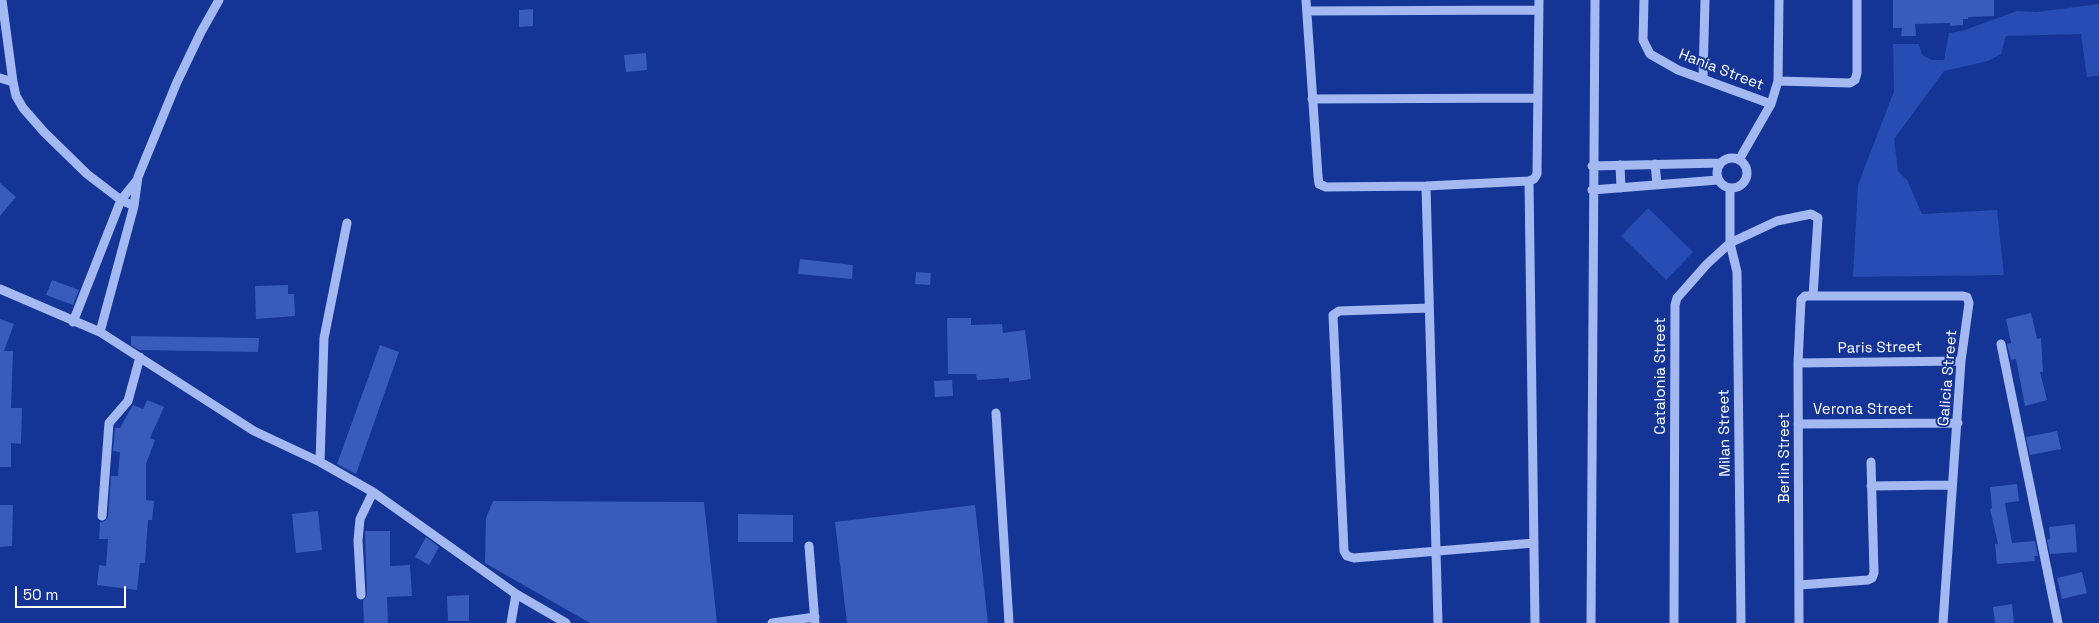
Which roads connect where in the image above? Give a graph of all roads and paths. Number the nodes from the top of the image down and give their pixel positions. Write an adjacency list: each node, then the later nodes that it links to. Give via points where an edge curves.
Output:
1 (2, 0): 15 (street)
2 (219, 0): 24 (street, via 177,82)
3 (1306, 0): 11 (street)
4 (1539, 0): 10 (street)
5 (1595, 0): 23 (street)
6 (1644, 0): 13 (street, Hania Street, via 1643,40 1650,54 1678,70)
7 (1705, 0): 13 (street)
8 (1779, 0): 14 (street)
9 (1857, 0): 14 (street, via 1855,80 1850,83)
10 (1539, 10): 11 (street); 16 (street)
11 (1307, 11): 17 (street)
12 (0, 78): 15 (street)
13 (1704, 79): 18 (street, Hania Street)
14 (1778, 81): 18 (street)
15 (13, 82): 32 (street, via 23,108 44,132 87,174)
16 (1537, 98): 17 (street); 26 (street, via 1537,174)
17 (1312, 99): 28 (street, via 1319,184)
18 (1772, 104): 19 (street)
19 (1739, 160): 20 (street, via 1729,158); 30 (street, via 1746,168 1746,178 1740,186)
20 (1720, 163): 21 (street); 25 (street)
21 (1655, 164): 22 (street); 27 (street)
22 (1620, 165): 23 (street); 29 (street)
23 (1592, 166): 31 (street)
24 (138, 177): 32 (street); 33 (street)
25 (1718, 180): 27 (street); 30 (street)
26 (1529, 181): 28 (street); 55 (street)
27 (1657, 184): 29 (street)
28 (1426, 186): 39 (street)
29 (1621, 188): 31 (street)
30 (1730, 188): 36 (street, Milan Street)
31 (1592, 190): 68 (street)
32 (121, 200): 33 (street); 40 (street)
33 (134, 206): 41 (street)
34 (1816, 215): 36 (street, Catalonia Street, via 1777,221); 38 (street, Berlin Street)
35 (347, 223): 49 (street, via 324,338)
36 (1730, 243): 69 (street, Catalonia Street, via 1681,291 1675,305); 70 (street, Milan Street, via 1737,272)
37 (0, 289): 40 (street)
38 (1809, 296): 44 (street, Galicia Street, via 1967,297 1969,304); 45 (street, Berlin Street, via 1801,300)
39 (1429, 308): 57 (street); 57 (street, via 1339,311 1332,317 1344,551 1354,558)
40 (73, 322): 41 (street)
41 (100, 332): 43 (street)
42 (2001, 344): 73 (street)
43 (140, 357): 49 (street, via 254,431); 54 (street, via 128,401 109,423)
44 (1961, 361): 45 (street, Paris Street); 47 (street, Galicia Street)
45 (1798, 363): 48 (street, Berlin Street)
46 (996, 413): 65 (street)
47 (1958, 423): 48 (street, Verona Street); 51 (street, Galicia Street)
48 (1798, 424): 58 (street, Berlin Street)
49 (320, 462): 53 (street)
50 (1871, 462): 52 (street)
51 (1951, 484): 52 (street); 72 (street, Galicia Street)
52 (1871, 486): 58 (street, via 1872,578)
53 (373, 492): 59 (street); 60 (street, via 360,519)
54 (102, 516)
55 (1534, 543): 57 (street); 67 (street)
56 (809, 546): 61 (street)
57 (1434, 550): 66 (street)
58 (1799, 584): 71 (street, Berlin Street)
59 (516, 594): 62 (street); 63 (street)
60 (361, 595)
61 (815, 620): 64 (street)
62 (512, 623)
63 (566, 623)
64 (772, 623)
65 (1009, 623)
66 (1438, 623)
67 (1535, 623)
68 (1591, 623)
69 (1674, 623)
70 (1741, 623)
71 (1799, 623)
72 (1943, 623)
73 (2058, 623)

